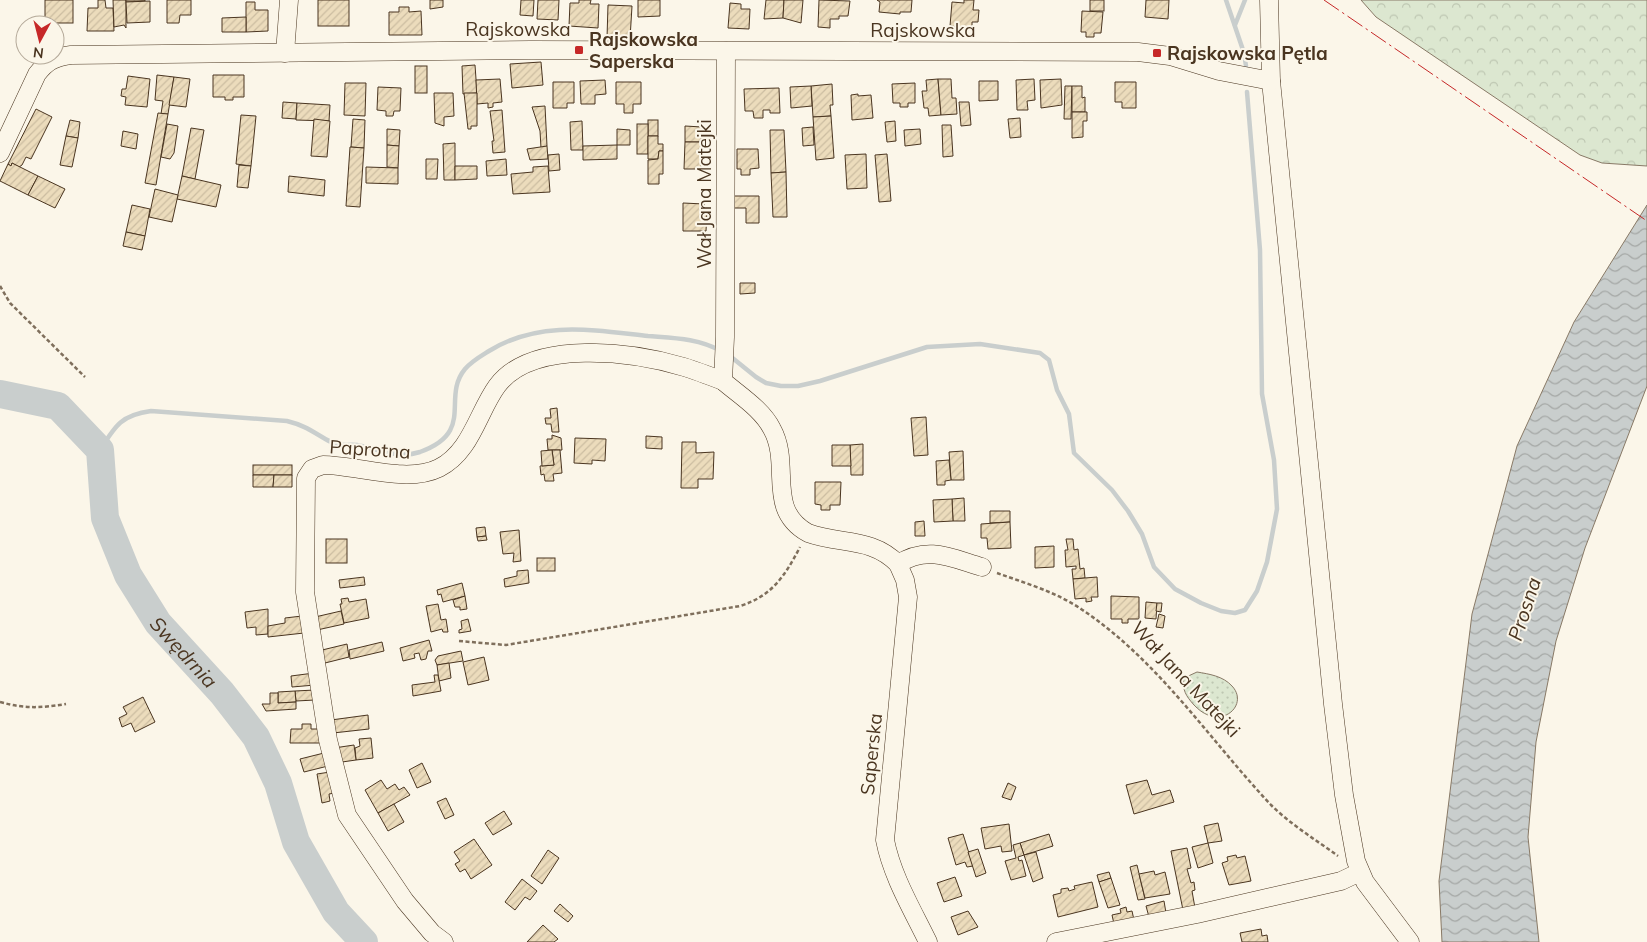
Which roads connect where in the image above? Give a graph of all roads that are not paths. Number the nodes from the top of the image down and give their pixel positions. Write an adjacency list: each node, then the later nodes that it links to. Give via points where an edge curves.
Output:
1 (288, 0): 4 (street)
2 (1269, 0): 5 (street)
3 (726, 51): 4 (street, Rajskowska); 5 (street, Rajskowska, via 1138,52 1170,56); 7 (street, Wał Jana Matejki)
4 (285, 53): 6 (street, Rajskowska, via 56,57 37,74)
5 (1271, 82): 10 (street, via 1333,704 1348,823)
6 (0, 153)
7 (723, 374): 8 (street, via 772,428 778,443 781,494 786,512 798,528 808,533 874,546); 11 (street, Paprotna, via 646,358 599,353 530,361 510,371 497,386 466,442 453,458 438,468 396,474 323,465 312,469 306,478 305,592 328,740 347,815 381,869 432,933)
8 (898, 564): 9 (street, via 911,556 925,553); 12 (street, Saperska, via 908,597 885,840 888,858)
9 (982, 567)
10 (1360, 872): 13 (street, via 1341,881); 14 (street)
11 (444, 942)
12 (928, 942)
13 (1056, 942)
14 (1410, 942)

